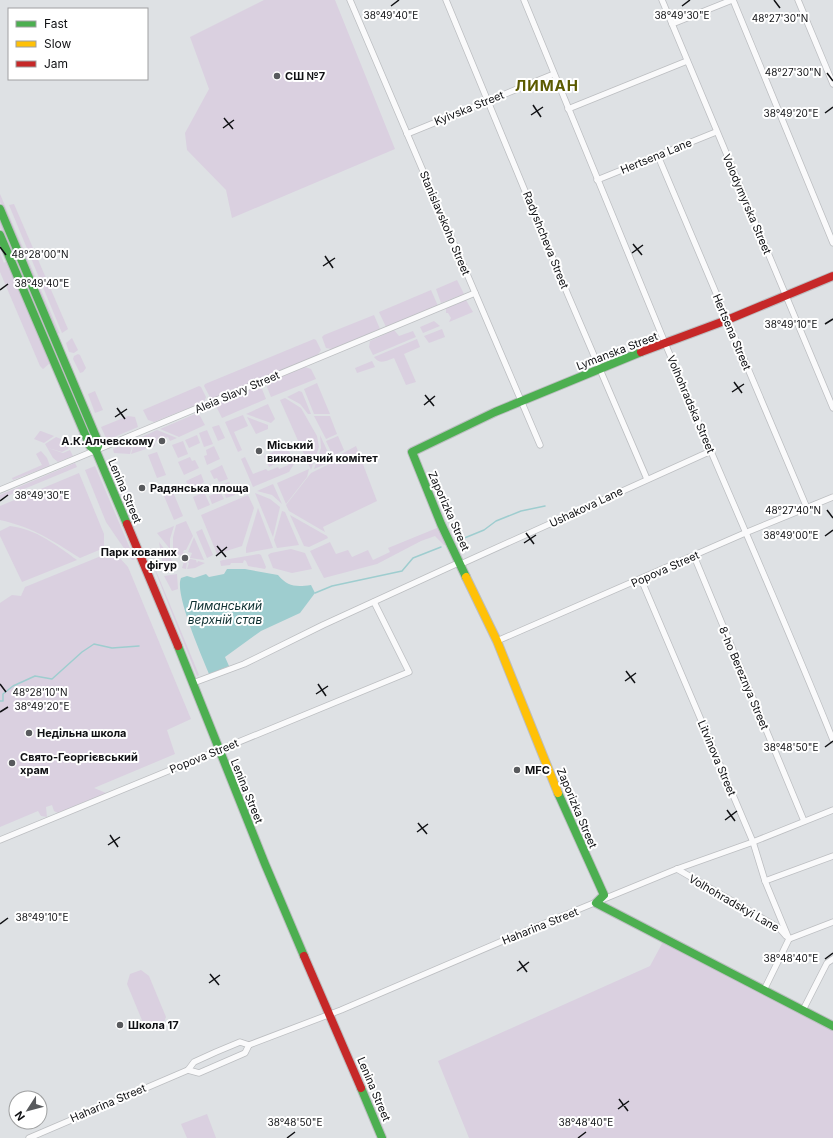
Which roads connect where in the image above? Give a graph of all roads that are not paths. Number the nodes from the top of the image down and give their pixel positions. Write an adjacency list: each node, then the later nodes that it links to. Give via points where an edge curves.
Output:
1 (350, 0): 14 (street, Stanislavskoho Street)
2 (446, 0): 11 (street, Radyshcheva Street)
3 (524, 0): 9 (street, Volhohradska Street)
4 (662, 0): 7 (street, Volodymyrska Street)
5 (732, 0): 7 (street); 19 (street)
6 (798, 0): 10 (street)
7 (672, 24): 8 (street, Volodymyrska Street)
8 (687, 61): 12 (street); 13 (street, Volodymyrska Street)
9 (554, 74): 11 (street, Kyivska Street); 12 (street, Volhohradska Street)
10 (833, 84)
11 (488, 100): 14 (street, Kyivska Street); 25 (street, Radyshcheva Street)
12 (568, 109): 16 (street, Volhohradska Street)
13 (716, 132): 15 (street, Hertsena Lane); 22 (street, Volodymyrska Street)
14 (406, 134): 21 (street, Stanislavskoho Street)
15 (658, 156): 16 (street, Hertsena Lane); 23 (street, Hertsena Street)
16 (597, 180): 24 (street, Volhohradska Street)
17 (0, 209): 29 (street, Lenina Street, via 99,444)
18 (0, 235): 29 (street, Lenina Street, via 90,446)
19 (833, 243)
20 (833, 276): 22 (street, Lymanska Street)
21 (475, 293): 26 (street, Stanislavskoho Street); 29 (street, Aleia Slavy Street)
22 (785, 296): 23 (street, Lymanska Street); 27 (street, Volodymyrska Street)
23 (727, 320): 24 (street, Lymanska Street); 35 (street, Hertsena Street)
24 (665, 344): 25 (street, Lymanska Street); 30 (street, Volhohradska Street)
25 (600, 368): 26 (street, Lymanska Street); 32 (street, Radyshcheva Street)
26 (521, 401): 28 (street, Stanislavskoho Street); 31 (street, Lymanska Street)
27 (833, 408)
28 (540, 445)
29 (96, 451): 33 (street, Aleia Slavy Street); 42 (street, Lenina Street)
30 (711, 451): 32 (street, Ushakova Lane); 36 (street, Volhohradska Street)
31 (412, 452): 38 (street, Zaporizka Street, via 441,524)
32 (647, 479): 38 (street, Ushakova Lane)
33 (0, 490)
34 (833, 497): 35 (street, Popova Street)
35 (807, 508): 36 (street, Popova Street)
36 (745, 533): 37 (street, Popova Street); 43 (street, Volhohradska Street)
37 (694, 556): 39 (street, Popova Street); 46 (street, 8-ho Bereznya Street)
38 (461, 564): 40 (street, Ushakova Lane, via 456,564); 41 (street, Zaporizka Street)
39 (641, 579): 41 (street, Popova Street); 48 (street, Litvinova Street)
40 (374, 602): 42 (street, Ushakova Lane, via 244,664); 44 (street, Popova Street, via 409,672)
41 (497, 641): 52 (street, Zaporizka Street, via 563,806 604,895)
42 (193, 683): 44 (street, Lenina Street)
43 (833, 740)
44 (219, 750): 47 (street, Popova Street); 58 (street, Lenina Street)
45 (833, 810): 46 (street, Haharina Street)
46 (804, 821): 48 (street, Haharina Street)
47 (0, 840)
48 (753, 842): 50 (street, Haharina Street); 51 (street, Litvinova Street)
49 (833, 856): 51 (street)
50 (677, 870): 52 (street, Haharina Street); 54 (street, Volhohradskyi Lane, via 779,928)
51 (765, 881): 54 (street, Litvinova Street)
52 (596, 903): 56 (street); 58 (street, Haharina Street)
53 (833, 922): 54 (street)
54 (789, 939): 56 (street)
55 (833, 959): 57 (street, via 827,963)
56 (764, 990): 57 (street)
57 (803, 1010): 59 (street)
58 (329, 1014): 60 (street, Haharina Street); 63 (street, Lenina Street)
59 (833, 1026)
60 (249, 1045): 61 (street, Haharina Street, via 240,1042 194,1062); 61 (street, Haharina Street, via 244,1053 199,1073)
61 (188, 1070): 62 (street, Haharina Street)
62 (29, 1138)
63 (382, 1138)

